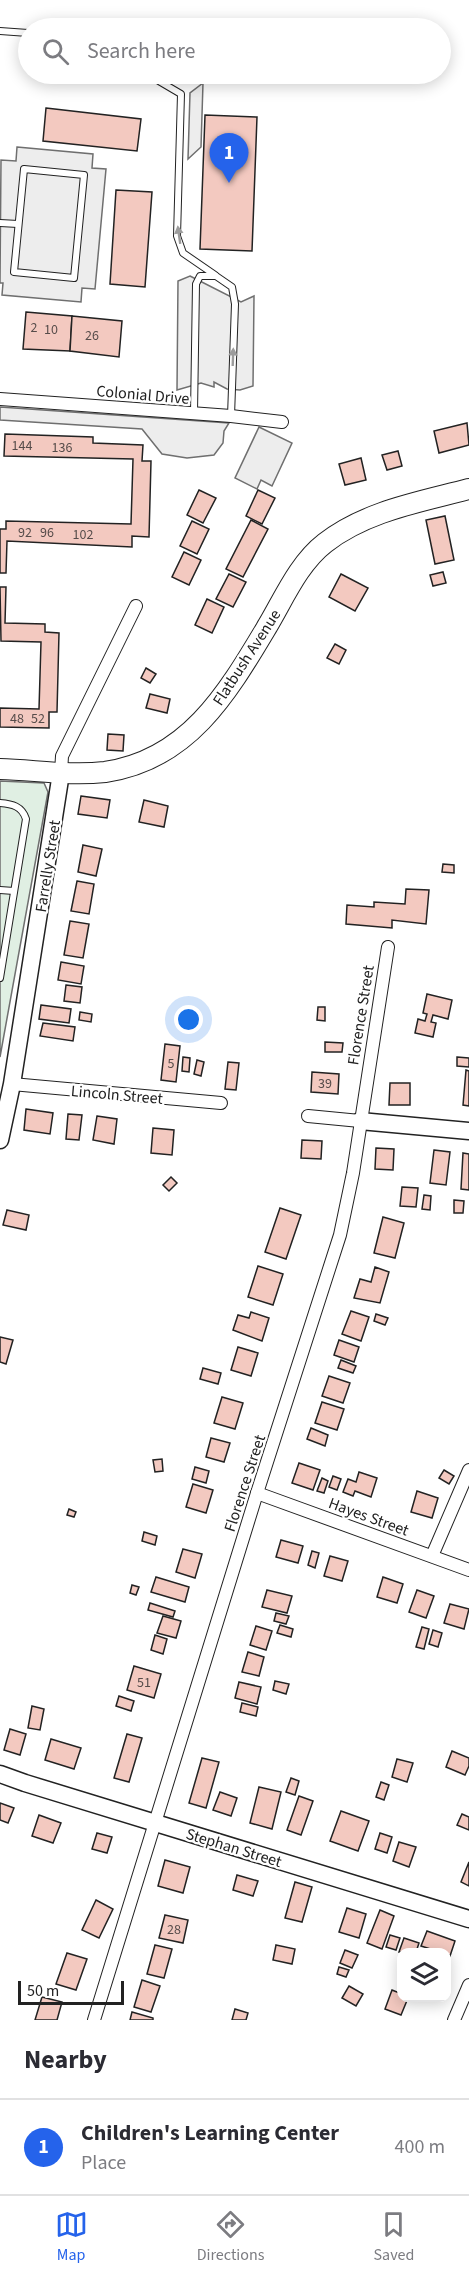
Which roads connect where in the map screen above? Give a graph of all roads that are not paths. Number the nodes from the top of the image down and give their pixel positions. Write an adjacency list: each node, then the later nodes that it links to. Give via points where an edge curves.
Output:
1 (0, 31): 2 (lane)
2 (18, 32)
3 (164, 84): 6 (lane, one-way to 3, via 183,253 177,236 181,94)
4 (0, 222): 5 (lane)
5 (18, 224): 5 (lane, via 24,169 84,175 74,278 14,272)
6 (216, 276): 8 (lane, via 201,276 196,285); 9 (lane, one-way to 6, via 235,304 232,287)
7 (0, 399): 8 (street, Colonial Drive)
8 (194, 414): 9 (street, Colonial Drive)
9 (231, 416): 10 (street, Colonial Drive)
10 (282, 422)
11 (469, 489): 14 (main road, Flatbush Avenue, via 376,516 322,545 297,576 222,698 167,750 125,768)
12 (136, 606): 14 (street, Farrelly Street, via 62,756)
13 (0, 769): 14 (main road, Flatbush Avenue)
14 (61, 773): 21 (street, Farrelly Street)
15 (0, 803): 17 (lane, via 16,806 26,819)
16 (0, 890): 17 (lane)
17 (14, 891): 19 (lane)
18 (388, 947): 24 (street, Florence Street)
19 (2, 958): 20 (lane)
20 (0, 978)
21 (12, 1084): 22 (street, Lincoln Street); 26 (street, Farrelly Street)
22 (221, 1103)
23 (308, 1116): 24 (street)
24 (360, 1121): 25 (street); 28 (street, Florence Street, via 340,1235)
25 (469, 1131)
26 (0, 1140)
27 (469, 1470): 29 (street)
28 (257, 1493): 29 (street, Hayes Street); 32 (street, Florence Street)
29 (432, 1556): 30 (street, Hayes Street)
30 (469, 1570)
31 (0, 1774): 32 (street, Stephan Street)
32 (155, 1823): 33 (street, Stephan Street); 35 (street, Florence Street)
33 (469, 1919)
34 (469, 1985): 36 (street)
35 (94, 2020)
36 (454, 2020)

